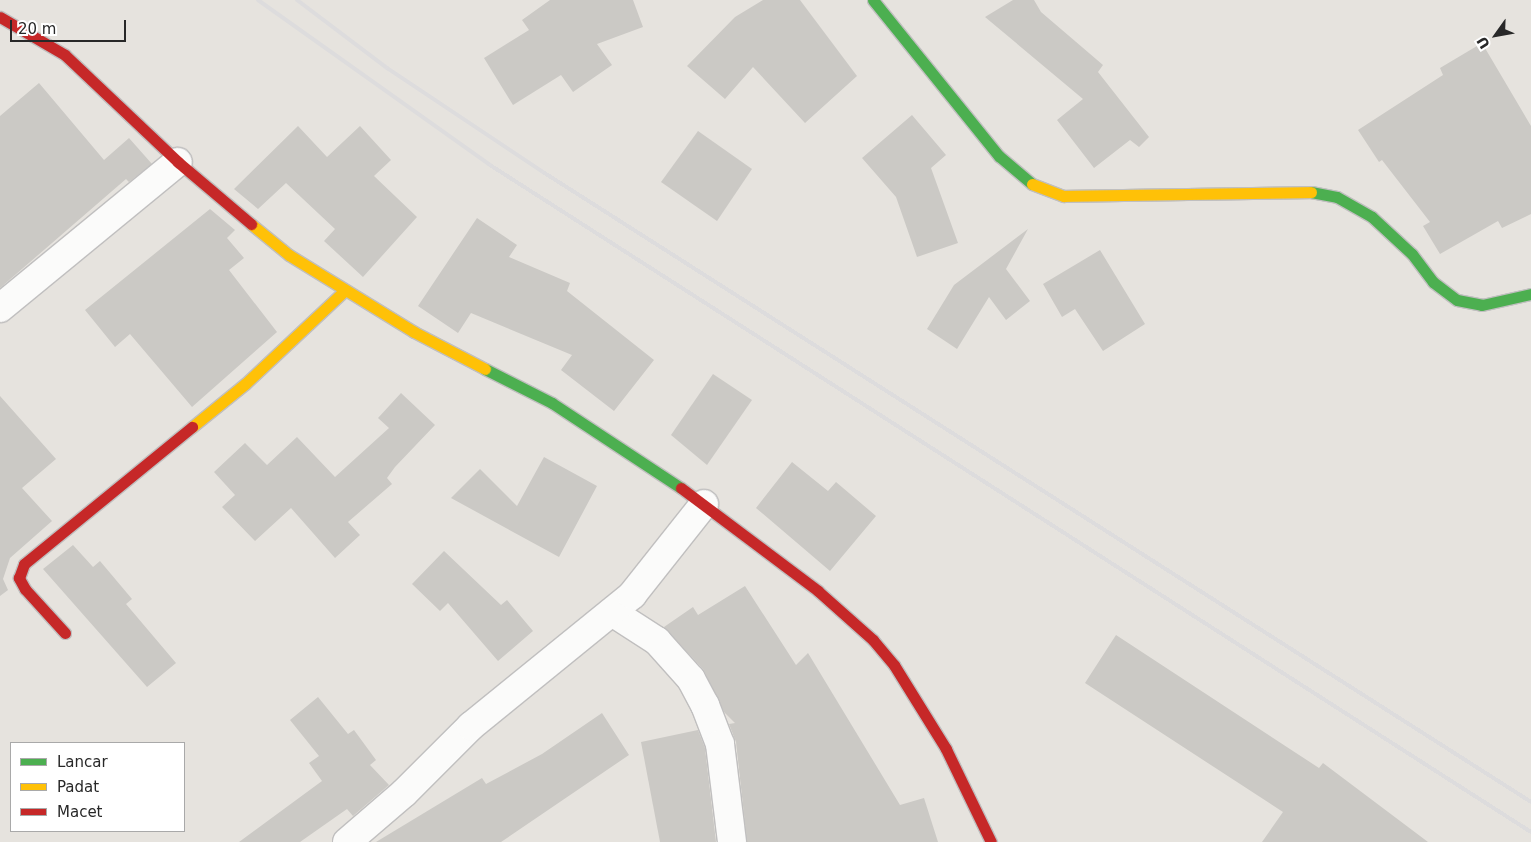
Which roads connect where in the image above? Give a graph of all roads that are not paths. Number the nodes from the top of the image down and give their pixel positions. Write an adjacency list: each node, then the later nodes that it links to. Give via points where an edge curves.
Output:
1 (873, 0): 5 (street, via 999,156 1035,186 1064,196 1300,190 1337,197 1372,217 1412,254 1433,282 1457,300 1482,305)
2 (0, 17): 3 (street, via 65,55)
3 (178, 162): 4 (street, via 289,255); 6 (street)
4 (344, 291): 7 (street, via 414,332 552,403); 9 (street, via 245,384 24,564 19,578 25,589)
5 (1531, 294)
6 (0, 308)
7 (704, 504): 8 (street, via 632,595); 12 (street, via 757,548 818,591 873,640 894,665 946,750)
8 (612, 612): 10 (street, via 471,726 397,800); 11 (street, via 657,641 691,679 720,744)
9 (65, 633)
10 (347, 842)
11 (732, 842)
12 (991, 842)

